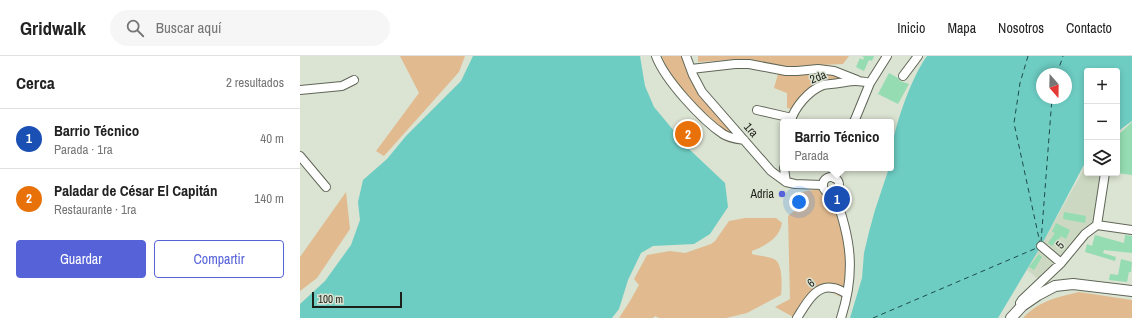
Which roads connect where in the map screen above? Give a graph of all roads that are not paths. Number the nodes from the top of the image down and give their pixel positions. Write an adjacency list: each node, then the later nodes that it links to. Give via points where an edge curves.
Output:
1 (656, 56): 15 (street, via 663,71 702,116 724,135)
2 (686, 56): 5 (street, 1ra)
3 (888, 56): 9 (street)
4 (918, 56): 6 (street)
5 (691, 69): 8 (street, via 749,64 797,72 818,69 834,71); 15 (street, 1ra, via 702,92)
6 (903, 76)
7 (354, 80): 10 (street, via 342,86)
8 (857, 80): 9 (street, 2da); 13 (street, 2da, via 824,85 812,91 805,97)
9 (870, 83): 14 (street)
10 (300, 90)
11 (758, 110): 12 (street)
12 (788, 119)
13 (792, 119)
14 (855, 119)
15 (744, 140): 21 (street, 1ra, via 771,171)
16 (300, 156): 23 (street)
17 (784, 171): 21 (street)
18 (837, 171): 20 (street)
19 (1105, 176): 25 (street)
20 (834, 178): 22 (street, via 828,177); 24 (street, via 839,182 839,186)
21 (786, 182): 22 (street)
22 (822, 185): 24 (street, via 824,191)
23 (326, 187)
24 (834, 193): 30 (street, via 851,256)
25 (1097, 225): 26 (street); 28 (street, 5, via 1085,234)
26 (1132, 230)
27 (1041, 246): 28 (street)
28 (1061, 262): 31 (street, 5, via 1022,300)
29 (1132, 291): 31 (main road, via 1073,284 1054,286)
30 (848, 294): 32 (street, 6, via 834,288 815,292); 33 (street)
31 (1022, 306): 34 (main road)
32 (797, 318)
33 (840, 318)
34 (1011, 318)

